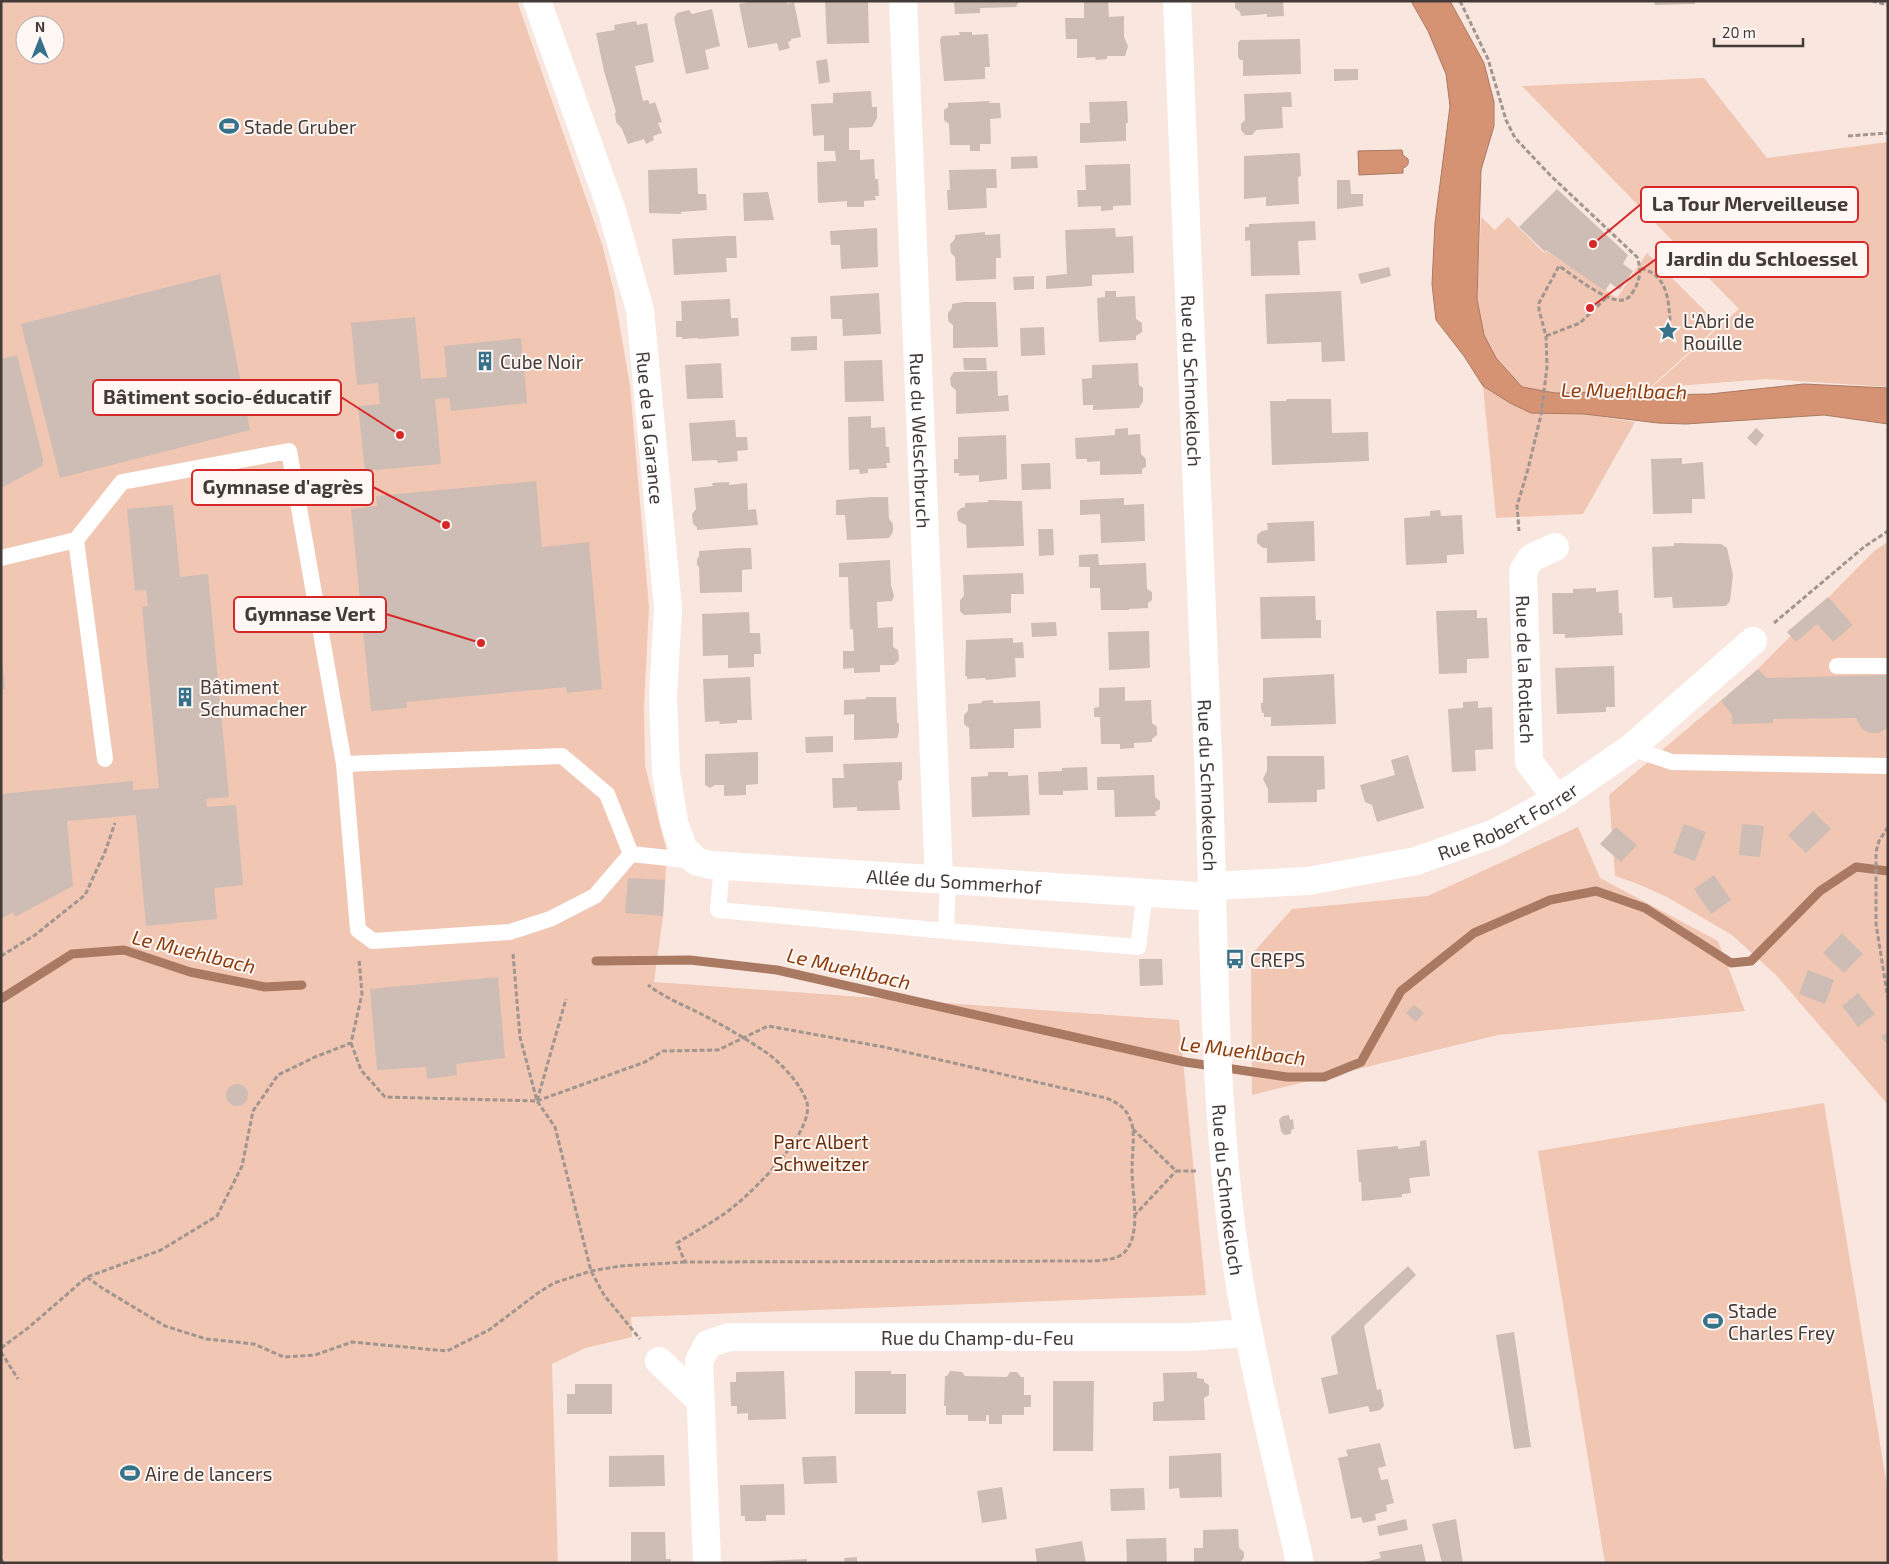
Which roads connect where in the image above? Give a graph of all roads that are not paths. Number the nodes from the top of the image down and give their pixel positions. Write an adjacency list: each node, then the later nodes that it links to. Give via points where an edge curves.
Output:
1 (903, 1): 17 (street, Rue du Welschbruch)
2 (1178, 1): 18 (street, Rue du Schnokeloch)
3 (543, 2): 16 (street, Rue de la Garance, via 612,211 640,310 668,608 663,696 666,772 674,822 683,848)
4 (76, 540): 6 (lane); 11 (lane); 12 (lane, via 122,482 289,451)
5 (1555, 548): 14 (street, Rue de la Rotlach, via 1531,558 1524,571 1529,762)
6 (1, 558)
7 (1753, 641): 10 (street, Rue Robert Forrer)
8 (1837, 666): 9 (lane)
9 (1888, 666)
10 (1631, 748): 13 (lane, via 1672,762); 14 (street, Rue Robert Forrer)
11 (105, 759)
12 (344, 764): 15 (lane, via 562,756 607,794); 15 (lane, via 358,930 373,941 510,932 550,919 595,896)
13 (1888, 766)
14 (1557, 799): 18 (street, Rue Robert Forrer, via 1494,833 1416,861 1308,881)
15 (631, 854): 16 (lane)
16 (709, 864): 17 (street, Allée du Sommerhof); 20 (lane, via 718,910)
17 (944, 880): 19 (street, Allée du Sommerhof); 20 (lane)
18 (1213, 891): 19 (street, Allée du Sommerhof); 21 (street, Rue du Schnokeloch, via 1216,1039 1229,1208)
19 (1146, 893): 20 (lane, via 1138,947)
20 (946, 931)
21 (1249, 1333): 23 (street, Rue du Champ-du-Feu, via 1189,1337 729,1337 708,1344 699,1361); 25 (street, Rue du Schnokeloch)
22 (659, 1360): 23 (street)
23 (701, 1401): 24 (street)
24 (707, 1563)
25 (1300, 1563)

